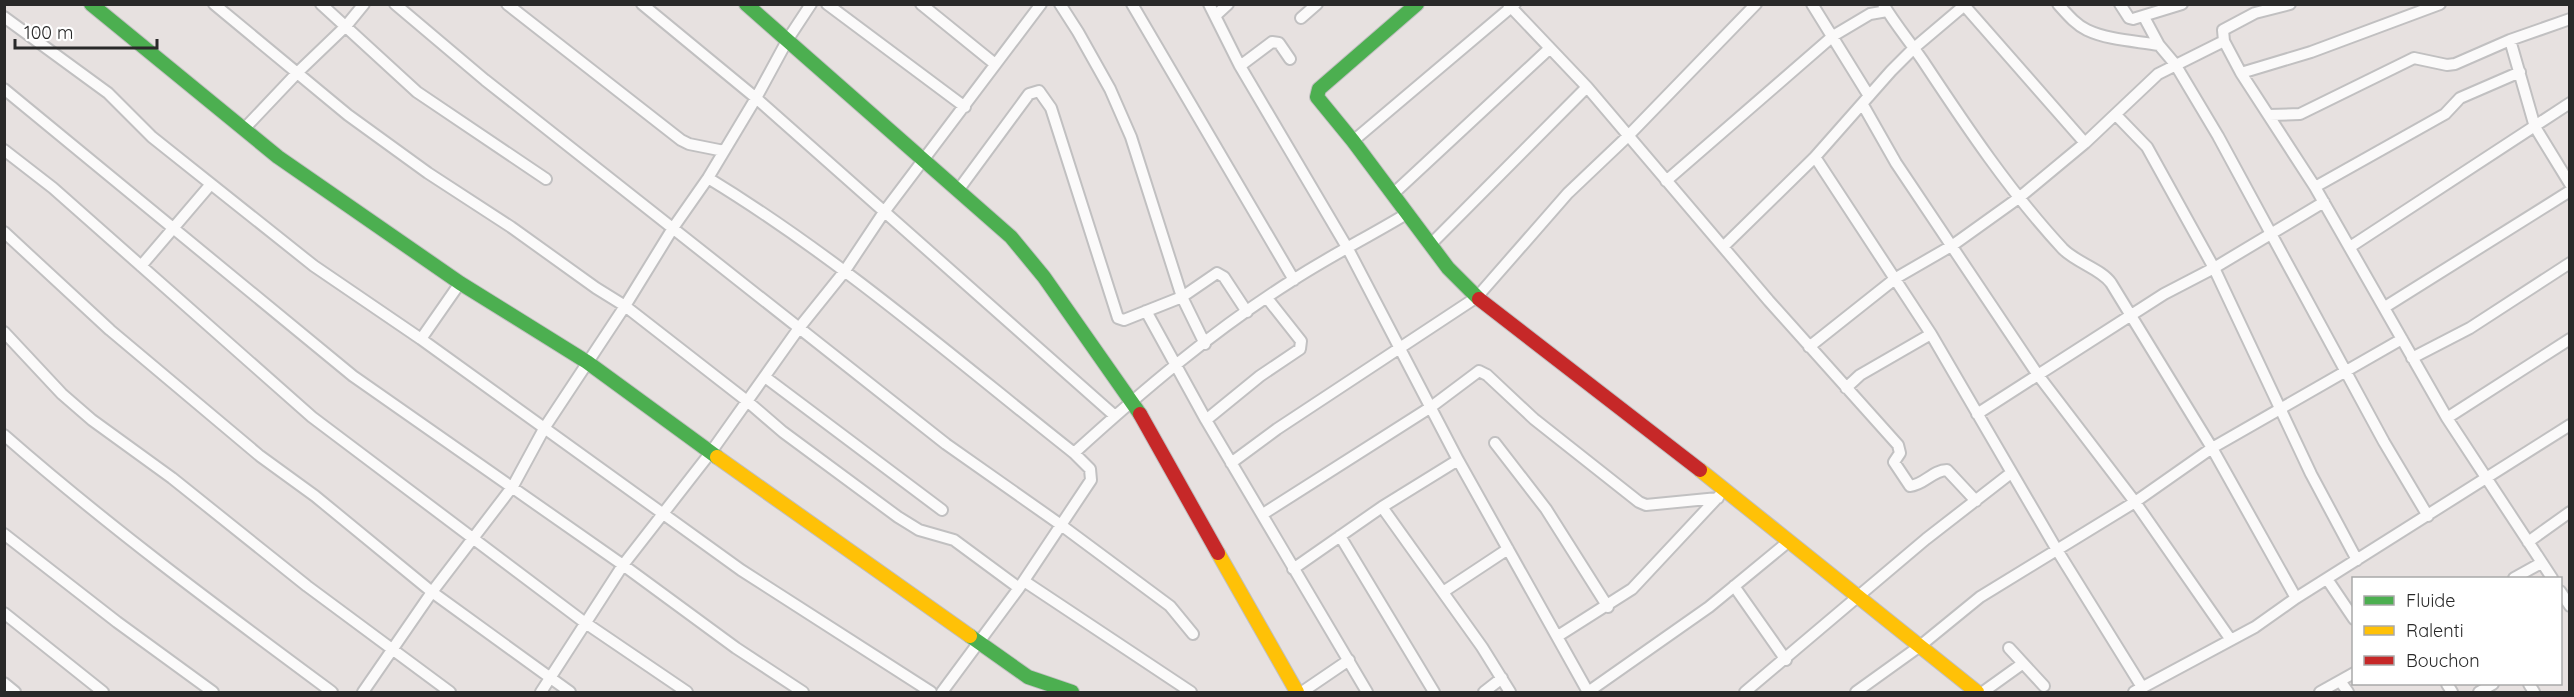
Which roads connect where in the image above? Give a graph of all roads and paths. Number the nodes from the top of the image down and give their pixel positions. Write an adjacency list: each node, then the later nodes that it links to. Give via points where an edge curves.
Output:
1 (91, 4): 61 (street)
2 (214, 4): 45 (street)
3 (321, 4): 35 (street)
4 (364, 4): 35 (street)
5 (395, 4): 83 (street, via 484,80)
6 (507, 4): 66 (street, via 681,140)
7 (642, 4): 54 (street)
8 (746, 4): 37 (street)
9 (811, 4): 37 (street)
10 (827, 4): 57 (street)
11 (921, 4): 46 (street)
12 (1060, 4): 98 (street, via 1110,89 1127,127)
13 (1132, 4): 95 (street)
14 (1209, 4): 31 (street)
15 (1228, 4): 31 (street)
16 (1317, 4): 33 (street)
17 (1756, 4): 62 (street)
18 (1812, 4): 36 (street)
19 (2058, 4): 40 (street, via 2087,30)
20 (2120, 4): 32 (street, via 2129,18)
21 (2182, 4): 32 (street)
22 (2290, 4): 39 (street, via 2244,18 2223,30)
23 (2440, 4): 51 (street, via 2311,52)
24 (1965, 5): 41 (street); 64 (street)
25 (1511, 6): 42 (street); 63 (street)
26 (1034, 7): 46 (street)
27 (1408, 7): 63 (street, via 1318,91 1319,100)
28 (1885, 8): 29 (street); 41 (street)
29 (1873, 9): 36 (street)
30 (4, 16): 73 (street, via 108,93 152,137)
31 (1215, 16): 48 (street)
32 (2144, 17): 40 (street)
33 (1301, 18)
34 (2570, 19): 38 (street)
35 (346, 26): 44 (street); 70 (street, via 417,92)
36 (1833, 36): 55 (street); 71 (street)
37 (788, 39): 54 (street); 68 (street)
38 (2510, 40): 50 (street); 58 (street, via 2455,63 2414,58 2305,112)
39 (2224, 41): 47 (street); 51 (street)
40 (2159, 45): 47 (street)
41 (1914, 48): 55 (street); 78 (street, via 1980,147)
42 (1549, 49): 52 (street); 77 (street)
43 (1290, 59): 48 (street, via 1279,43 1272,42)
44 (308, 62): 45 (street); 49 (street)
45 (288, 64): 49 (street)
46 (995, 64): 57 (street)
47 (2175, 64): 59 (street, via 2158,74); 84 (street)
48 (1240, 66): 90 (street)
49 (298, 72): 61 (street); 101 (street, via 348,115 429,173)
50 (2520, 72): 60 (street); 74 (street, via 2460,98 2445,114)
51 (2241, 73): 58 (street)
52 (1587, 87): 62 (street); 86 (street)
53 (4, 89): 82 (street)
54 (756, 98): 66 (street); 80 (street)
55 (1866, 101): 67 (street); 87 (street, via 1896,163)
56 (2570, 103): 60 (street)
57 (965, 108): 68 (street)
58 (2269, 115): 74 (street)
59 (2116, 116): 64 (street); 93 (street, via 2147,147)
60 (2535, 127): 72 (street); 89 (street)
61 (244, 129): 97 (street, via 278,157)
62 (1628, 136): 71 (street); 99 (street, via 1568,193)
63 (1353, 141): 77 (street)
64 (2085, 143): 78 (street)
65 (4, 150): 92 (street)
66 (724, 151): 69 (street)
67 (1815, 156): 88 (street); 96 (street)
68 (925, 159): 75 (street); 80 (street)
69 (708, 178): 83 (street); 94 (street, via 765,213)
70 (546, 179)
71 (1666, 181): 88 (street)
72 (2570, 183)
73 (211, 184): 82 (street); 109 (street, via 314,266)
74 (2315, 187): 79 (street)
75 (959, 189): 103 (street, via 1029,94 1039,91 1051,108 1118,318 1124,320); 123 (street, via 1011,237 1044,277)
76 (2570, 191): 102 (street)
77 (1394, 193): 81 (street)
78 (2020, 197): 87 (street); 105 (street, via 2064,250 2108,279)
79 (2324, 202): 84 (street); 89 (street)
80 (884, 212): 94 (street); 127 (street)
81 (1408, 213): 86 (street); 90 (street)
82 (173, 226): 92 (street); 141 (street, via 353,376)
83 (672, 228): 101 (street); 106 (street)
84 (2272, 233): 93 (street); 118 (street)
85 (6, 236): 168 (street, via 260,456)
86 (1431, 244): 99 (street)
87 (1953, 245): 96 (street); 119 (street)
88 (1724, 247): 113 (street)
89 (2350, 247): 102 (street)
90 (1348, 249): 95 (street); 114 (street)
91 (2570, 263): 115 (street, via 2470,328)
92 (141, 266): 154 (street, via 312,417)
93 (2214, 268): 105 (street); 125 (street)
94 (844, 272): 106 (street); 136 (street)
95 (1294, 279): 100 (street)
96 (1896, 279): 108 (street); 113 (street)
97 (460, 283): 109 (street); 116 (street)
98 (1182, 297): 103 (street); 104 (street, via 1213,275 1221,274); 112 (street)
99 (1477, 297): 114 (street); 142 (street)
100 (1267, 298): 104 (street); 129 (street, via 1301,341 1300,349)
101 (625, 306): 116 (street); 122 (street)
102 (2385, 307): 110 (street)
103 (1146, 311): 117 (street)
104 (1247, 312): 112 (street)
105 (2131, 316): 119 (street); 134 (street)
106 (799, 328): 120 (street); 151 (street, via 946,444)
107 (4, 332): 182 (street, via 92,420)
108 (1931, 334): 121 (street, via 1860,375); 126 (street)
109 (422, 339): 131 (street)
110 (2402, 339): 115 (street); 118 (street)
111 (2570, 339): 128 (street)
112 (1205, 344): 117 (street)
113 (1809, 347): 121 (street)
114 (1399, 349): 124 (street); 138 (street, via 1276,429)
115 (2412, 358): 128 (street)
116 (587, 362): 131 (street); 135 (street)
117 (1177, 366): 123 (street); 129 (street)
118 (2346, 371): 125 (street); 150 (street)
119 (2038, 375): 126 (street); 144 (street)
120 (765, 377): 122 (street); 146 (street)
121 (1846, 388): 143 (street, via 1900,447 1894,462 1910,486 1947,470)
122 (747, 401): 135 (street); 166 (street, via 910,526 954,540)
123 (1132, 402): 127 (street); 208 (street)
124 (1431, 407): 137 (street); 142 (street, via 1476,372 1482,372 1534,419 1639,502 1646,505); 149 (street)
125 (2281, 409): 134 (street); 159 (street)
126 (1977, 414): 139 (street)
127 (1115, 416): 136 (street)
128 (2447, 418): 140 (street)
129 (1206, 420): 138 (street)
130 (2570, 425): 140 (street)
131 (545, 428): 141 (street); 148 (street)
132 (4, 435): 197 (street, via 163,567)
133 (1495, 443): 172 (street, via 1546,509)
134 (2212, 448): 144 (street); 171 (street)
135 (711, 452): 148 (street); 178 (street)
136 (1074, 453): 151 (street, via 1090,469 1092,477)
137 (1458, 460): 145 (street); 157 (street)
138 (1231, 464): 149 (street)
139 (2012, 473): 143 (street); 158 (street)
140 (2485, 478): 150 (street); 156 (street)
141 (513, 486): 154 (street); 161 (street)
142 (1722, 494): 155 (street); 172 (street, via 1647,575)
143 (1976, 501): 170 (street)
144 (2135, 502): 158 (street); 179 (street)
145 (1382, 507): 153 (street); 169 (street)
146 (942, 510)
147 (2570, 512): 156 (street)
148 (663, 513): 161 (street); 204 (street, via 741,570)
149 (1263, 514): 162 (street)
150 (2428, 516): 159 (street)
151 (1061, 525): 166 (street); 176 (street, via 1170,606)
152 (4, 534): 196 (street)
153 (1340, 536): 162 (street); 210 (street)
154 (472, 538): 168 (street); 175 (street)
155 (1788, 542): 167 (street); 170 (street)
156 (2528, 542): 160 (street)
157 (1508, 549): 169 (street); 177 (street)
158 (2057, 550): 180 (street, via 1980,597); 192 (street)
159 (2357, 560): 165 (street)
160 (2541, 563): 163 (street); 164 (street)
161 (623, 565): 175 (street); 203 (street)
162 (1293, 569): 183 (street)
163 (2517, 577)
164 (2551, 577)
165 (2327, 579): 171 (street); 174 (street)
166 (1022, 584): 178 (street); 207 (street)
167 (1734, 586): 184 (street); 213 (street)
168 (432, 592): 182 (street); 187 (street)
169 (1443, 592): 188 (street)
170 (1857, 597): 180 (street); 184 (street)
171 (2296, 598): 179 (street)
172 (1608, 607): 177 (street)
173 (4, 613): 195 (street)
174 (2352, 617)
175 (584, 622): 187 (street); 202 (street)
176 (1193, 634)
177 (1558, 636): 213 (street)
178 (978, 640): 205 (street); 206 (street, via 1036,682)
179 (2231, 640): 192 (street)
180 (1920, 646): 193 (street); 215 (street)
181 (2008, 648): 185 (street)
182 (392, 649): 198 (street); 199 (street)
183 (1349, 660): 208 (street); 209 (street)
184 (1786, 660): 214 (street)
185 (2022, 664): 191 (street); 193 (street)
186 (2352, 674): 189 (street)
187 (551, 677): 200 (street); 201 (street)
188 (1502, 678): 211 (street); 212 (street)
189 (2340, 681): 216 (street); 217 (street)
190 (4, 683): 194 (street)
191 (2044, 686)
192 (2138, 690)
193 (1975, 692)
194 (15, 693)
195 (103, 693)
196 (213, 693)
197 (332, 693)
198 (363, 693)
199 (450, 693)
200 (541, 693)
201 (570, 693)
202 (687, 693)
203 (803, 693)
204 (932, 693)
205 (942, 693)
206 (1072, 693)
207 (1191, 693)
208 (1300, 693)
209 (1367, 693)
210 (1434, 693)
211 (1484, 693)
212 (1510, 693)
213 (1588, 693)
214 (1745, 693)
215 (1856, 693)
216 (2320, 693)
217 (2348, 693)

